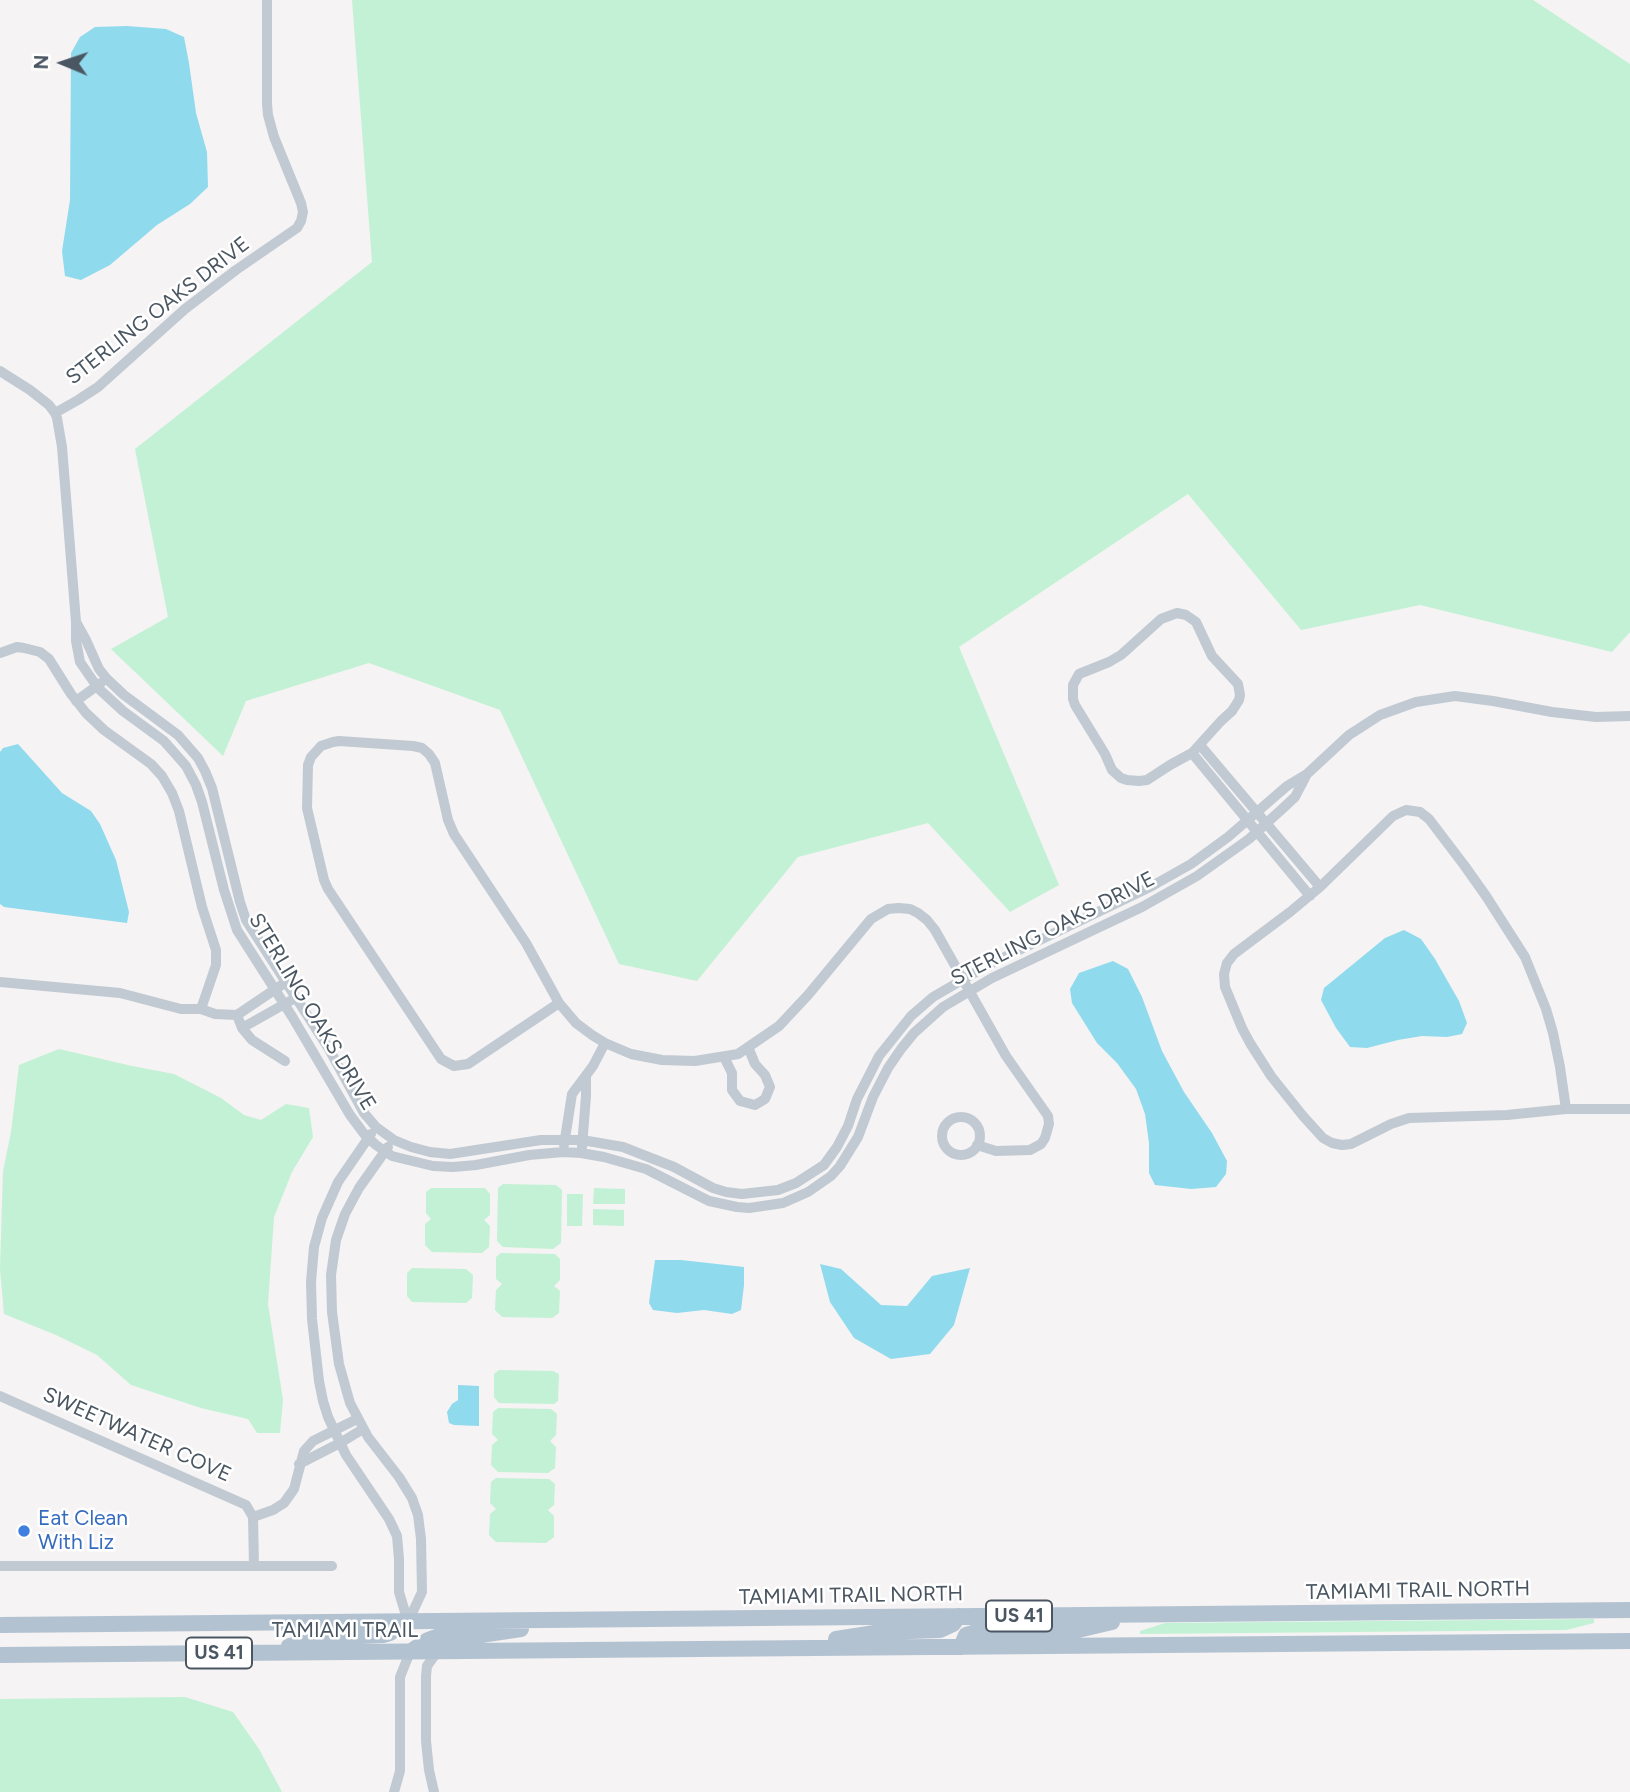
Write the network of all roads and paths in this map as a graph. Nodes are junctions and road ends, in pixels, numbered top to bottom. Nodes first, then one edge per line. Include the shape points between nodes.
1 (267, 0) edge
2 (0, 371) edge
3 (55, 413) junction
4 (76, 622) junction
5 (0, 653) edge
6 (107, 679) junction
7 (97, 686) junction
8 (76, 701) junction
9 (1630, 716) edge
10 (1200, 745) junction
11 (1192, 753) junction
12 (1307, 774) junction
13 (1257, 812) junction
14 (1247, 821) junction
15 (1267, 823) junction
16 (1257, 832) junction
17 (1320, 887) junction
18 (1310, 895) junction
19 (962, 979) junction
20 (286, 982) junction
21 (1, 983) edge
22 (275, 990) junction
23 (969, 991) junction
24 (297, 996) junction
25 (559, 1003) junction
26 (284, 1004) junction
27 (201, 1009) junction
28 (237, 1015) junction
29 (242, 1028) junction
30 (605, 1043) junction
31 (748, 1047) junction
32 (724, 1057) junction
33 (285, 1061) dead end
34 (586, 1074) junction
35 (1566, 1109) junction
36 (1630, 1109) edge
37 (376, 1126) junction
38 (368, 1138) junction
39 (565, 1139) junction
40 (394, 1140) junction
41 (582, 1140) junction
42 (978, 1145) dead end
43 (385, 1151) junction
44 (563, 1152) junction
45 (581, 1153) junction
46 (0, 1396) edge
47 (357, 1419) junction
48 (333, 1429) junction
49 (363, 1429) junction
50 (340, 1443) junction
51 (299, 1464) junction
52 (253, 1517) junction
53 (0, 1566) edge
54 (254, 1566) junction
55 (332, 1566) dead end
56 (1630, 1610) edge
57 (1145, 1615) junction
58 (959, 1616) junction
59 (579, 1620) junction
60 (408, 1622) junction
61 (0, 1625) edge
62 (1630, 1641) edge
63 (961, 1647) junction
64 (778, 1648) junction
65 (410, 1652) junction
66 (437, 1652) junction
67 (253, 1653) junction
68 (0, 1655) edge
69 (394, 1792) edge
70 (434, 1792) edge

1 - 3 street, STERLING OAKS DRIVE via 268,115 302,203 301,221 292,233 185,309 98,387
2 - 3 street, STERLING OAKS DRIVE
3 - 4 street, STERLING OAKS DRIVE via 62,447
4 - 6 street, STERLING OAKS DRIVE
4 - 7 street, STERLING OAKS DRIVE via 80,662
5 - 8 street via 17,647 40,652 53,663
6 - 7 street
6 - 20 street, STERLING OAKS DRIVE via 178,735 198,758 215,799 246,920
7 - 8 street
7 - 22 street, STERLING OAKS DRIVE via 187,766 202,802 230,913
8 - 27 street via 104,730 151,764 172,793 216,950 216,965
9 - 12 street, STERLING OAKS DRIVE via 1596,717 1474,698 1435,698 1396,708 1364,724
10 - 11 street
10 - 11 street via 1236,706 1240,695 1235,680 1212,656 1196,622 1186,615 1166,616 1121,655 1084,671 1075,680 1075,705 1121,778 1147,780
10 - 13 street
11 - 14 street
12 - 13 street, STERLING OAKS DRIVE
12 - 15 street, STERLING OAKS DRIVE via 1295,797
13 - 14 street, STERLING OAKS DRIVE
13 - 15 street
14 - 16 street
14 - 19 street, STERLING OAKS DRIVE via 1162,881
15 - 16 street, STERLING OAKS DRIVE
15 - 17 street
16 - 18 street
16 - 23 street, STERLING OAKS DRIVE via 1176,889
17 - 18 street
17 - 35 street via 1393,816 1406,810 1425,815 1525,957 1553,1033
18 - 35 street via 1234,954 1224,981 1259,1059 1323,1138 1351,1144 1409,1118
19 - 23 street
19 - 31 street via 927,920 910,909 888,909 872,919 779,1026
19 - 41 street, STERLING OAKS DRIVE via 933,997 892,1038 824,1165 778,1190 726,1192 623,1147
20 - 22 street
20 - 24 street, STERLING OAKS DRIVE
21 - 27 street via 120,993 181,1009
22 - 26 street, STERLING OAKS DRIVE
22 - 28 street
23 - 42 street via 1049,1124 1041,1144 1030,1150 996,1151
23 - 45 street, STERLING OAKS DRIVE via 928,1019 901,1049 840,1166 795,1199 749,1208 723,1205 646,1170
24 - 26 street
24 - 37 street, STERLING OAKS DRIVE via 364,1113
25 - 25 street via 526,943 454,834 429,754 414,746 339,741 317,750 309,765 307,808 324,880 441,1059 454,1066 468,1064
25 - 30 street via 576,1023
26 - 29 street
26 - 38 street, STERLING OAKS DRIVE
27 - 28 street
28 - 29 street
29 - 33 street
30 - 32 street via 662,1060
30 - 34 street
31 - 32 street
31 - 32 street via 770,1087 765,1100 755,1105 740,1101 732,1090 732,1073
34 - 39 street via 572,1094
34 - 41 street
35 - 36 street
37 - 38 street
37 - 40 street, STERLING OAKS DRIVE
38 - 43 street, STERLING OAKS DRIVE
38 - 48 street via 338,1182 314,1247 315,1345 323,1401
39 - 40 street, STERLING OAKS DRIVE via 450,1154
39 - 41 street, STERLING OAKS DRIVE
39 - 44 street
40 - 43 street
41 - 45 street
43 - 44 street, STERLING OAKS DRIVE via 420,1163 453,1167
43 - 47 street via 345,1214 331,1275 339,1364
44 - 45 street, STERLING OAKS DRIVE
46 - 52 street, SWEETWATER COVE via 246,1504
47 - 48 street
47 - 49 street
48 - 50 street
48 - 51 street via 313,1441
49 - 50 street
49 - 60 street via 412,1498 418,1515 422,1592
50 - 51 street
50 - 60 street via 397,1536 399,1592
51 - 52 street via 294,1489 284,1503
52 - 54 street
53 - 54 street
54 - 55 street
56 - 57 main road, TAMIAMI TRAIL NORTH / US 41
57 - 58 main road, TAMIAMI TRAIL NORTH / US 41
57 - 63 main road via 1077,1630 980,1631 966,1635
58 - 59 main road, TAMIAMI TRAIL NORTH / US 41
58 - 64 main road via 940,1630 881,1632
59 - 60 main road, TAMIAMI TRAIL NORTH / US 41
59 - 65 main road via 474,1636 439,1636
60 - 61 main road, TAMIAMI TRAIL / US 41
60 - 67 main road via 383,1635 333,1637
62 - 63 main road, US 41
63 - 64 main road, US 41
64 - 66 main road, US 41
65 - 66 main road, TAMIAMI TRAIL / US 41
65 - 67 main road, TAMIAMI TRAIL / US 41
65 - 69 street via 400,1677 400,1771
66 - 70 street via 426,1676 426,1741
67 - 68 main road, TAMIAMI TRAIL / US 41

